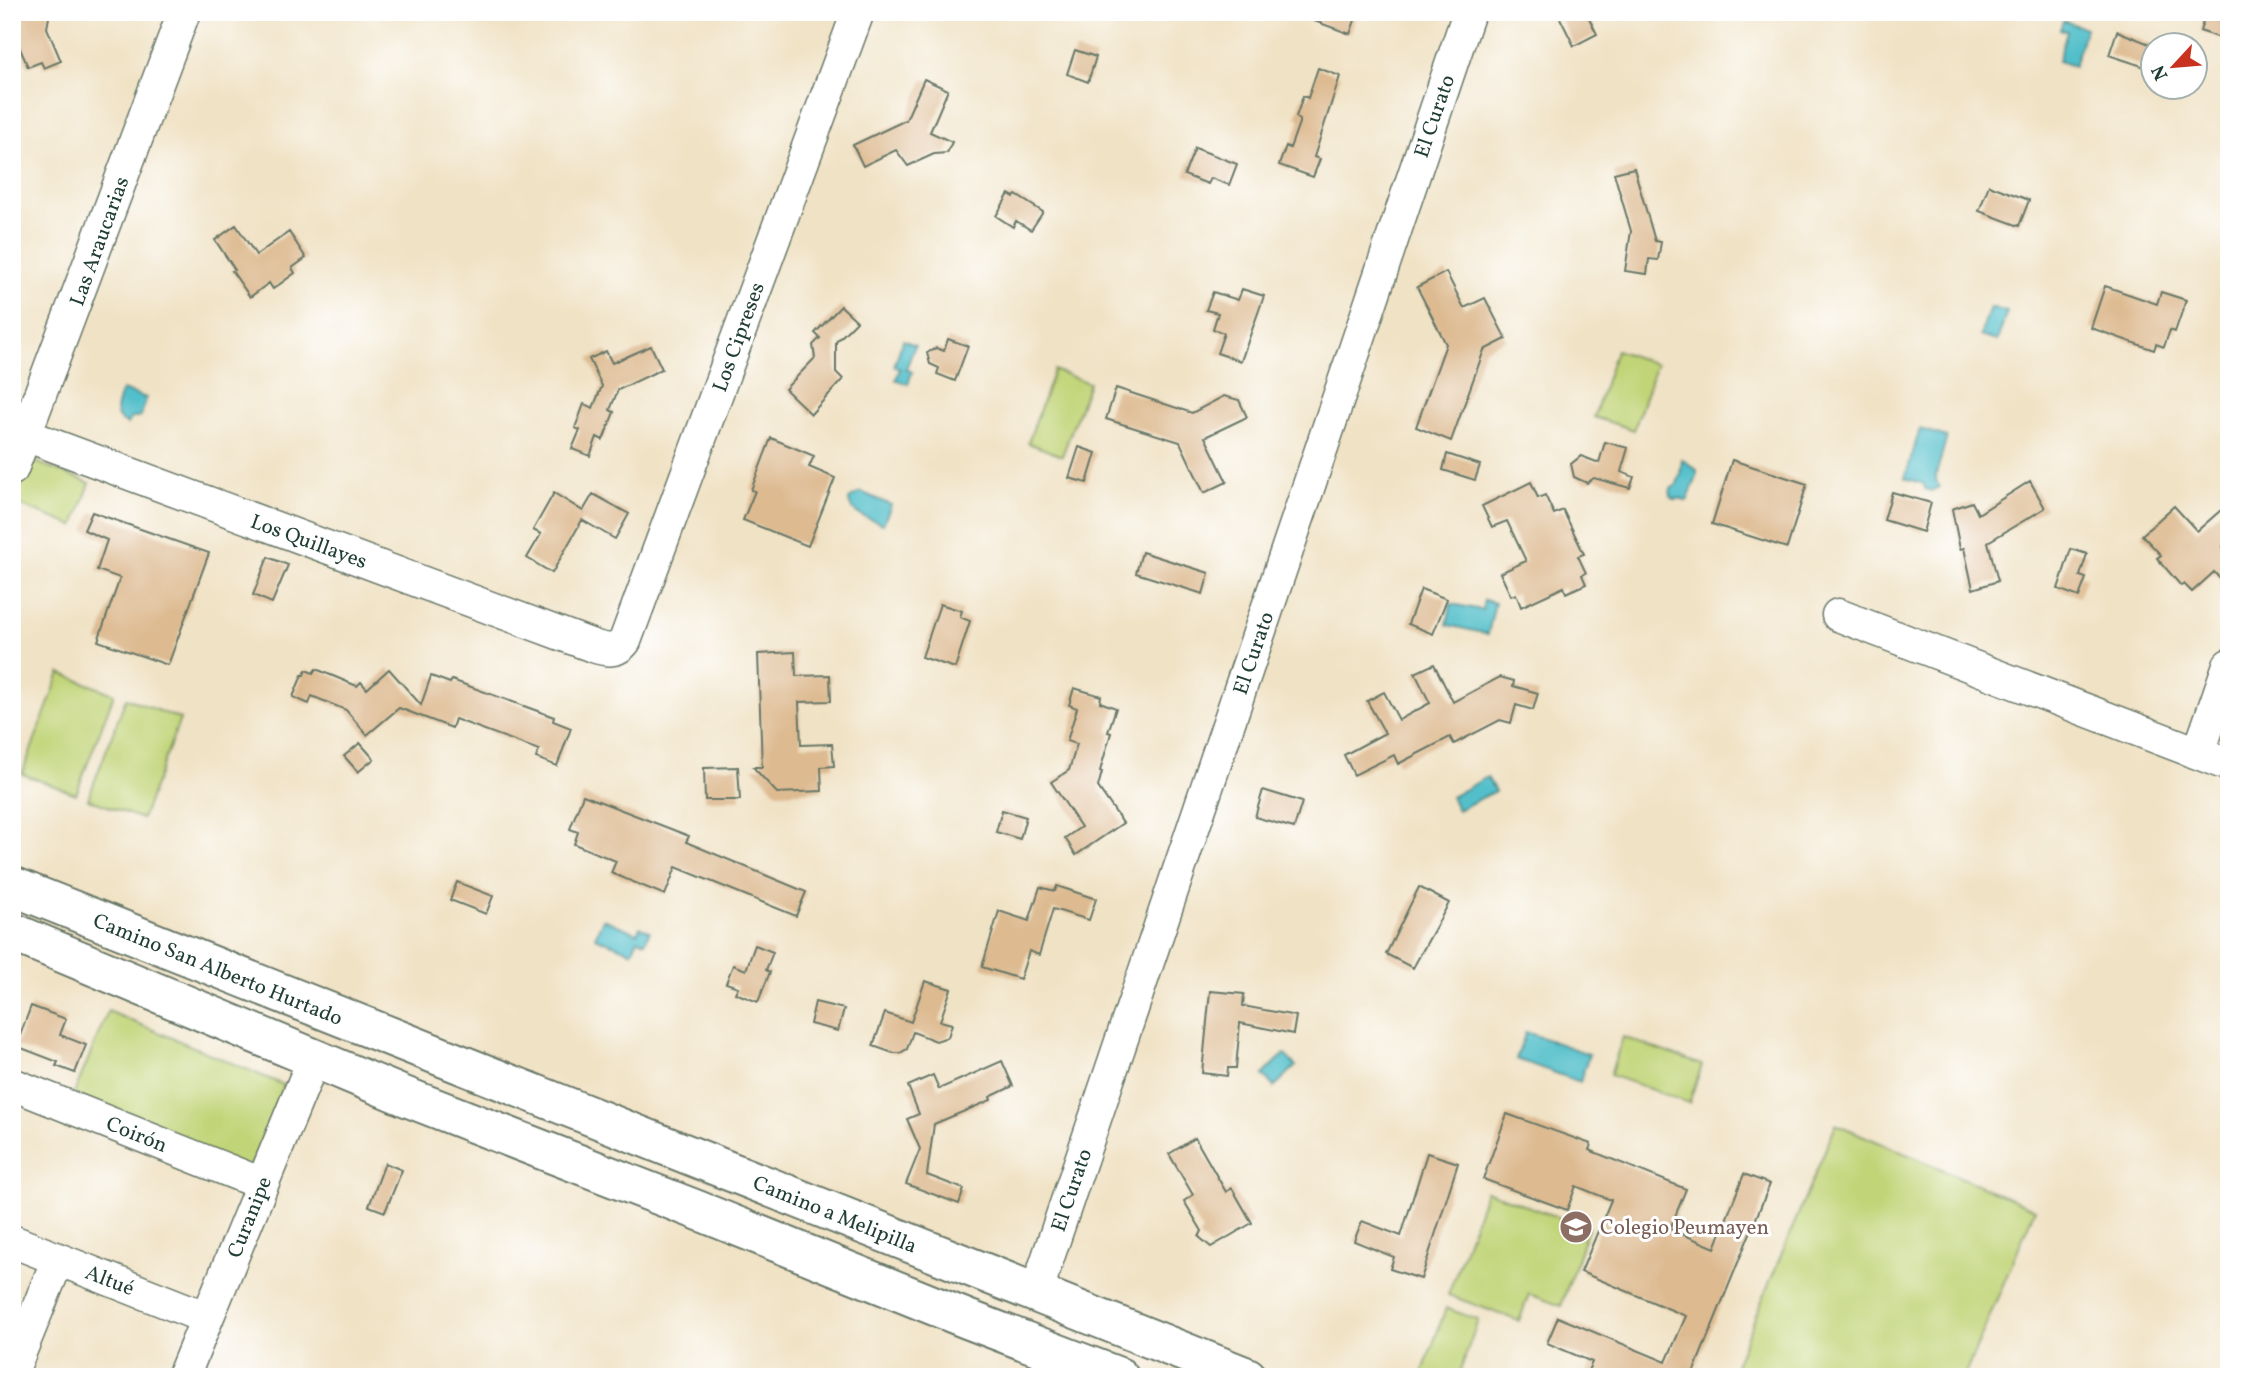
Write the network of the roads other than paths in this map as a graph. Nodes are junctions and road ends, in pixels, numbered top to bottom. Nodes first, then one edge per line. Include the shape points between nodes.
1 (184, 12) edge
2 (858, 12) edge
3 (1469, 12) edge
4 (19, 433) edge
5 (12, 469) edge
6 (1838, 615) dead end
7 (606, 650) joint
8 (2229, 665) edge
9 (2199, 752) junction
10 (2229, 765) edge
11 (12, 886) edge
12 (12, 932) edge
13 (424, 1051) joint
14 (314, 1058) junction
15 (12, 1084) edge
16 (262, 1184) junction
17 (12, 1241) edge
18 (58, 1259) junction
19 (1036, 1293) junction
20 (207, 1318) junction
21 (12, 1371) edge
22 (183, 1377) edge
23 (1119, 1377) edge
24 (1247, 1377) edge

1 - 4 street, Las Araucarias
2 - 7 street, Los Cipreses via 625,641
3 - 19 street, El Curato
4 - 5 street, Las Araucarias
4 - 7 street, Los Quillayes
6 - 9 street
8 - 9 street
9 - 10 street
11 - 13 main road, Camino San Alberto Hurtado
12 - 14 main road, Camino San Alberto Hurtado
13 - 19 main road, Camino a Melipilla
14 - 16 street, Curanipe
14 - 23 main road, Camino San Alberto Hurtado
15 - 16 street, Coirón
16 - 20 street, Curanipe
17 - 18 street, Altué
18 - 20 street, Altué
18 - 21 street
19 - 24 main road, Camino a Melipilla
20 - 22 street, Curanipe

